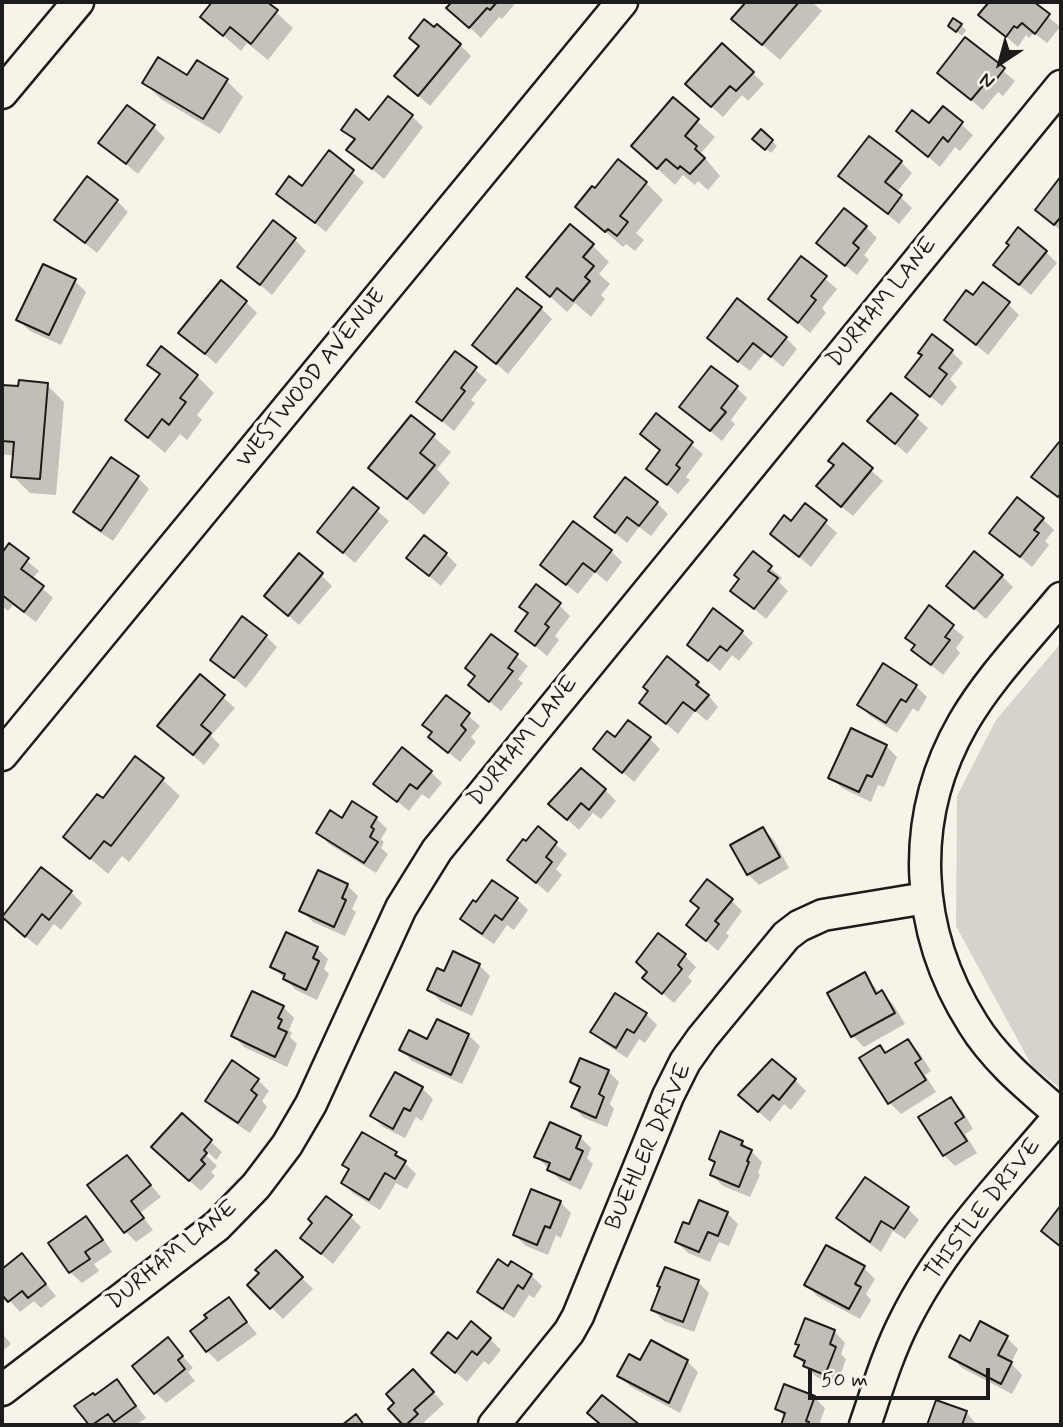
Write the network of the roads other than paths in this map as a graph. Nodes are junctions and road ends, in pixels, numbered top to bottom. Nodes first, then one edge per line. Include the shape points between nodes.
1 (78, 2) edge
2 (622, 2) edge
3 (1061, 88) edge
4 (2, 93) edge
5 (1061, 598) edge
6 (2, 755) edge
7 (926, 898) junction
8 (1061, 1115) edge
9 (2, 1390) edge
10 (494, 1425) edge
11 (865, 1425) edge

1 - 4 street
2 - 6 street, WESTWOOD AVENUE
3 - 9 street, DURHAM LANE via 437,850 401,908 311,1104 256,1186 217,1226
5 - 7 street via 986,690 957,735 937,782 927,825
7 - 8 street via 942,963 974,1026 1001,1060
7 - 10 street, BUEHLER DRIVE via 823,915 786,936 753,975 685,1062 569,1332
8 - 11 street, THISTLE DRIVE via 930,1275 904,1321

